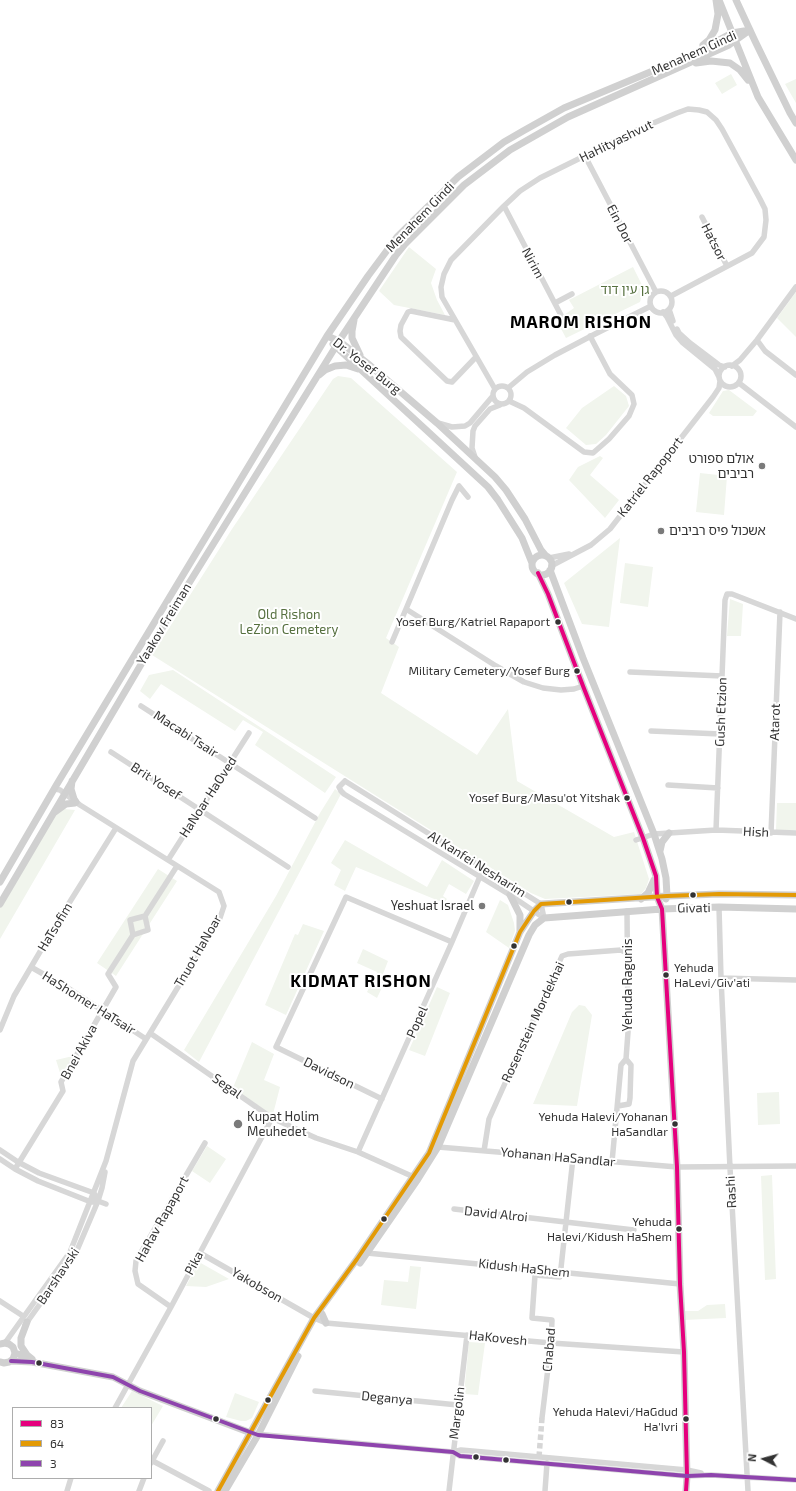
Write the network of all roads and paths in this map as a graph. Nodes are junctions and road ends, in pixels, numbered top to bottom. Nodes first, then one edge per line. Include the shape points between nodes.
1 (718, 0) edge
2 (736, 0) edge
3 (750, 30) junction
4 (732, 33) junction
5 (735, 42) junction
6 (691, 55) junction
7 (688, 64) junction
8 (758, 97) junction
9 (796, 123) edge
10 (585, 156) junction
11 (796, 160) edge
12 (504, 206) junction
13 (702, 217) dead end
14 (727, 266) junction
15 (796, 287) edge
16 (656, 292) junction
17 (572, 294) dead end
18 (671, 296) junction
19 (555, 303) junction
20 (652, 306) junction
21 (669, 309) junction
22 (359, 311) junction
23 (663, 312) junction
24 (563, 319) dead end
25 (455, 320) junction
26 (327, 336) junction
27 (590, 336) junction
28 (757, 340) junction
29 (337, 344) junction
30 (746, 354) junction
31 (476, 357) junction
32 (367, 363) junction
33 (732, 366) junction
34 (725, 367) junction
35 (360, 370) junction
36 (739, 370) junction
37 (796, 374) edge
38 (315, 379) junction
39 (720, 379) junction
40 (739, 383) junction
41 (725, 386) junction
42 (508, 388) junction
43 (495, 389) junction
44 (716, 392) junction
45 (492, 397) junction
46 (509, 401) junction
47 (500, 405) junction
48 (437, 423) junction
49 (796, 427) edge
50 (475, 457) junction
51 (468, 497) dead end
52 (575, 552) junction
53 (547, 557) junction
54 (532, 563) junction
55 (551, 568) junction
56 (538, 573) junction
57 (406, 609) junction
58 (780, 612) junction
59 (796, 619) edge
60 (392, 642) dead end
61 (630, 672) dead end
62 (722, 676) junction
63 (583, 686) junction
64 (141, 706) dead end
65 (652, 731) dead end
66 (249, 733) dead end
67 (720, 734) junction
68 (111, 752) dead end
69 (230, 762) junction
70 (72, 780) junction
71 (668, 785) dead end
72 (718, 788) junction
73 (55, 789) junction
74 (63, 794) junction
75 (77, 803) junction
76 (200, 810) junction
77 (52, 814) junction
78 (315, 818) dead end
79 (116, 828) junction
80 (716, 830) junction
81 (669, 833) junction
82 (771, 833) junction
83 (796, 833) edge
84 (654, 834) junction
85 (640, 839) junction
86 (660, 853) junction
87 (168, 860) junction
88 (177, 866) junction
89 (288, 867) dead end
90 (484, 869) junction
91 (656, 876) junction
92 (480, 877) junction
93 (0, 882) edge
94 (510, 895) junction
95 (796, 895) edge
96 (667, 896) junction
97 (657, 897) junction
98 (641, 898) junction
99 (0, 904) edge
100 (541, 904) junction
101 (719, 907) junction
102 (662, 909) junction
103 (796, 909) edge
104 (534, 910) junction
105 (627, 911) junction
106 (145, 916) junction
107 (544, 918) junction
108 (520, 932) junction
109 (133, 935) junction
110 (452, 942) junction
111 (629, 954) junction
112 (31, 967) junction
113 (721, 978) junction
114 (796, 980) edge
115 (102, 1009) junction
116 (0, 1030) edge
117 (150, 1033) junction
118 (146, 1039) junction
119 (626, 1059) junction
120 (382, 1099) junction
121 (618, 1106) junction
122 (272, 1118) junction
123 (205, 1143) dead end
124 (438, 1147) junction
125 (0, 1150) edge
126 (484, 1151) junction
127 (358, 1152) junction
128 (573, 1158) junction
129 (0, 1159) edge
130 (106, 1161) junction
131 (18, 1162) junction
132 (612, 1162) junction
133 (796, 1166) edge
134 (677, 1167) junction
135 (730, 1168) junction
136 (14, 1169) junction
137 (415, 1178) junction
138 (94, 1193) junction
139 (98, 1201) junction
140 (91, 1202) junction
141 (106, 1204) dead end
142 (454, 1209) dead end
143 (566, 1222) junction
144 (634, 1230) dead end
145 (200, 1253) junction
146 (367, 1253) junction
147 (560, 1272) junction
148 (680, 1284) junction
149 (0, 1301) edge
150 (171, 1307) junction
151 (318, 1317) junction
152 (25, 1319) junction
153 (326, 1323) joint
154 (467, 1335) junction
155 (551, 1343) junction
156 (2, 1344) edge
157 (14, 1351) junction
158 (684, 1352) junction
159 (32, 1359) junction
160 (11, 1361) junction
161 (1, 1364) edge
162 (129, 1384) junction
163 (315, 1391) dead end
164 (458, 1405) junction
165 (116, 1407) edge
166 (542, 1418) tunnel mouth
167 (256, 1432) junction
168 (163, 1440) dead end
169 (453, 1452) junction
170 (152, 1459) edge
171 (152, 1462) edge
172 (547, 1463) junction
173 (687, 1473) junction
174 (748, 1477) junction
175 (71, 1479) edge
176 (144, 1479) edge
177 (796, 1480) edge
178 (67, 1491) edge
179 (139, 1491) edge
180 (209, 1491) edge
181 (218, 1491) edge
182 (225, 1491) edge
183 (449, 1491) edge
184 (545, 1491) edge
185 (686, 1491) edge
186 (748, 1491) edge

1 - 4 street
1 - 6 street via 715,30 709,40
2 - 3 street
3 - 4 street, Menahem Gindi
3 - 5 street, Menahem Gindi
3 - 9 street
4 - 5 street
4 - 6 street, Menahem Gindi
5 - 7 street, Menahem Gindi
5 - 8 street
6 - 26 street, Menahem Gindi via 564,108 488,154 442,192 397,237
7 - 8 street via 717,61 734,65 745,75
7 - 22 street, Menahem Gindi via 568,117 499,158 454,194 405,244
8 - 11 street
10 - 12 street, HaHityashvut via 540,178
10 - 14 street, HaHityashvut via 636,130 688,109 707,112 716,120 727,137 766,215 764,237 757,248
10 - 16 street, Ein Dor
12 - 19 street, Nirim
12 - 25 street, HaHityashvut via 451,260 444,274 442,297
13 - 14 street, Hatsor
14 - 18 street, HaHityashvut
15 - 28 street
16 - 18 street via 666,292
16 - 20 street via 651,300
17 - 19 street
18 - 21 street via 672,303
19 - 24 street, Nirim
20 - 23 street via 656,311
20 - 27 street
21 - 23 street
21 - 34 street via 680,333 719,365
22 - 29 street, Menahem Gindi
22 - 32 street via 353,323 352,338
23 - 39 street via 676,335 715,369
25 - 31 street, HaHityashvut
25 - 31 street via 411,311 401,325 400,337 447,381 452,382
26 - 29 street, Dr. Yosef Burg
26 - 73 street, Yaakov Freiman
27 - 42 street via 527,372
27 - 46 street via 610,374 632,395 634,404 629,416 592,453 584,452 524,408
28 - 30 street
28 - 37 street via 765,351
29 - 32 street, Dr. Yosef Burg
29 - 35 street, Dr. Yosef Burg
29 - 38 street, Yaakov Freiman
30 - 33 street
30 - 36 street
31 - 43 street, HaHityashvut
32 - 48 street, Dr. Yosef Burg
33 - 34 street
33 - 36 street
34 - 39 street via 721,371
35 - 38 street via 346,365 335,366 325,370
35 - 54 street, Dr. Yosef Burg via 488,487 522,538
36 - 40 street
38 - 70 street, Yaakov Freiman via 186,588
39 - 41 street
39 - 44 street, Katriel Rapoport
40 - 41 street via 731,387
40 - 49 street
41 - 44 street, Katriel Rapoport
42 - 43 street via 500,386
42 - 46 street via 511,393
43 - 45 street
44 - 52 street, Katriel Rapoport via 610,529 591,545
45 - 47 street
45 - 48 street via 465,426 452,427
46 - 47 street
47 - 50 street via 490,409 473,431 472,448
48 - 50 street, Dr. Yosef Burg
50 - 53 street, Dr. Yosef Burg via 506,490
51 - 57 street via 459,486
52 - 53 street, Katriel Rapoport
52 - 55 street, Katriel Rapoport
53 - 54 street via 537,556
53 - 55 street
54 - 56 street via 533,569
55 - 56 street via 546,574
55 - 84 street via 583,658
56 - 63 street
57 - 60 street
57 - 63 street via 524,682 561,690
58 - 59 street
58 - 62 street, Gush Etzion via 727,594
58 - 82 street, Atarot
61 - 62 street
62 - 67 street, Gush Etzion
63 - 85 street
64 - 69 street, Macabi Tsair
65 - 67 street
66 - 69 street, HaNoar HaOved
67 - 72 street, Gush Etzion
68 - 76 street, Brit Yosef
69 - 76 street, HaNoar HaOved
69 - 78 street, Macabi Tsair
70 - 74 street, Yaakov Freiman
70 - 75 street via 71,789
71 - 72 street
72 - 80 street, Gush Etzion
73 - 74 street, Tnuot HaNoar
73 - 93 street, Yaakov Freiman
74 - 75 street, Tnuot HaNoar
74 - 77 street, Yaakov Freiman
75 - 77 street via 66,804
75 - 79 street, Tnuot HaNoar
76 - 87 street, HaNoar HaOved
76 - 89 street, Brit Yosef
77 - 99 street, Yaakov Freiman
79 - 87 street, Tnuot HaNoar
79 - 112 street, HaTsofim
80 - 81 street, Hish
80 - 82 street, Hish
81 - 84 street, Hish
81 - 86 street via 662,842
82 - 83 street, Hish
84 - 85 street, Hish
84 - 86 street
85 - 91 street
86 - 96 street
87 - 88 street, Tnuot HaNoar
88 - 106 street, Bnei Akiva
88 - 117 street, Tnuot HaNoar via 218,892 224,906 220,918
90 - 92 street, Popel
90 - 92 street, Al Kanfei Nesharim via 346,782 339,787 344,794
90 - 100 street, Al Kanfei Nesharim
91 - 97 street
91 - 98 street via 648,893
92 - 94 street, Al Kanfei Nesharim
92 - 110 street, Popel
94 - 104 street, Al Kanfei Nesharim
94 - 108 street via 520,915
95 - 96 street, Givati
96 - 97 street, Givati
96 - 102 street
97 - 98 street, Givati
97 - 102 street
98 - 100 street, Givati
100 - 104 street
100 - 107 street, Al Kanfei Nesharim
101 - 102 street, Givati
101 - 103 street, Givati
101 - 113 street, Rashi
102 - 105 street, Givati
102 - 134 street
104 - 107 street, Al Kanfei Nesharim
104 - 108 street
105 - 107 street, Givati
105 - 111 street, Yehuda Ragunis
106 - 109 street, Bnei Akiva via 148,930
106 - 109 street, Bnei Akiva via 130,920
107 - 124 street via 528,935
108 - 137 street via 429,1153
109 - 115 street, Bnei Akiva via 108,974 116,987
110 - 120 street, Popel
110 - 120 street, Davidson via 346,897 276,1048
111 - 119 street, Yehuda Ragunis
111 - 126 street, Rosenstein Mordekhai via 621,950 562,956 489,1119
112 - 115 street, HaShomer HaTsair
112 - 116 street, HaTsofim via 14,996
113 - 114 street
113 - 135 street, Rashi
115 - 118 street, HaShomer HaTsair
115 - 131 street, Bnei Akiva via 61,1082 63,1091
117 - 118 street, Tnuot HaNoar
117 - 122 street, Segal
118 - 130 street, Tnuot HaNoar via 133,1061
119 - 121 street, Yehuda Ragunis via 621,1065
119 - 121 street, Yehuda Ragunis via 631,1065 629,1104
120 - 127 street, Popel
121 - 132 street, Yehuda Ragunis
122 - 127 street, Segal via 316,1138
122 - 145 street, Pika
123 - 150 street, HaRav Rapaport via 136,1261 138,1284
124 - 126 street, Yohanan HaSandlar
124 - 137 street
125 - 131 street
126 - 128 street, Yohanan HaSandlar
127 - 137 street, Segal
128 - 132 street, Yohanan HaSandlar
128 - 143 street
129 - 136 street
130 - 138 street, Tnuot HaNoar
130 - 139 street, Tnuot HaNoar
131 - 136 street, Bnei Akiva
131 - 138 street via 39,1173
132 - 134 street, Yohanan HaSandlar
133 - 135 street, Yohanan HaSandlar
134 - 135 street, Yohanan HaSandlar
134 - 148 street
135 - 174 street, Rashi
136 - 140 street
137 - 146 street
137 - 151 street
138 - 139 street
138 - 140 street, Tnuot HaNoar
139 - 140 street
139 - 141 street
139 - 152 street, Barshavski via 75,1255
140 - 152 street, Barshavski via 70,1252
142 - 143 street, David Alroi
143 - 144 street, David Alroi
143 - 147 street
145 - 150 street, Pika
145 - 151 street, Yakobson
146 - 147 street, Kidush HaShem
146 - 151 street
147 - 148 street, Kidush HaShem
147 - 155 street, Chabad via 560,1277 536,1275 532,1318 552,1320
148 - 158 street
149 - 152 street
150 - 162 street, Pika
151 - 153 street
151 - 167 street
152 - 156 street, Barshavski
152 - 157 street, Barshavski
152 - 159 street via 21,1346
153 - 154 street, HaKovesh
154 - 155 street, HaKovesh
154 - 164 street, Margolin
155 - 158 street, HaKovesh
155 - 166 street, Chabad
156 - 157 street via 11,1346
157 - 159 street
157 - 160 street
158 - 173 street
159 - 162 street via 113,1374
160 - 161 street
160 - 162 street via 32,1362 112,1377
162 - 165 street, Pika
162 - 167 street via 140,1391
163 - 164 street, Deganya
164 - 169 street, Margolin
167 - 169 street via 270,1436
167 - 181 street
167 - 182 street
168 - 170 street
169 - 172 street via 460,1456
169 - 173 street via 461,1450
169 - 183 street, Margolin
171 - 180 street
172 - 173 street
172 - 184 street
173 - 174 street
173 - 185 street
174 - 177 street
174 - 186 street, Rashi
175 - 178 street
176 - 179 street

